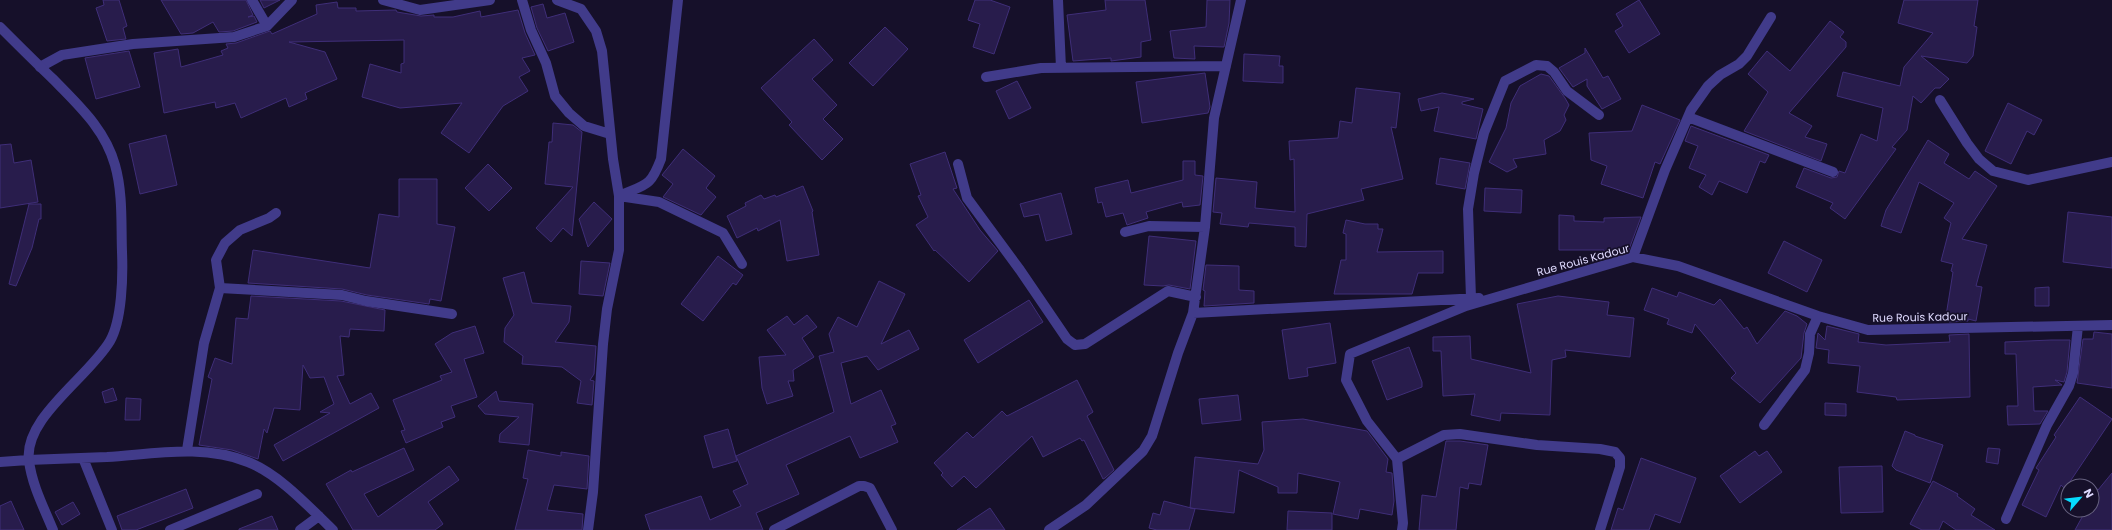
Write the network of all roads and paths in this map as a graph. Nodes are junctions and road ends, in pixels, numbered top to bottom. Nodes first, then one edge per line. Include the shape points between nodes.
1 (252, 0) edge
2 (292, 0) edge
3 (383, 0) edge
4 (490, 0) edge
5 (522, 0) edge
6 (557, 0) edge
7 (678, 0) edge
8 (1058, 0) edge
9 (1241, 0) edge
10 (1770, 17) dead end
11 (267, 26) junction
12 (0, 27) edge
13 (1226, 66) junction
14 (40, 67) junction
15 (1061, 68) junction
16 (986, 77) dead end
17 (1940, 100) dead end
18 (1599, 115) dead end
19 (1688, 117) junction
20 (610, 134) junction
21 (2112, 162) edge
22 (958, 164) dead end
23 (1833, 172) dead end
24 (619, 196) junction
25 (276, 213) dead end
26 (1205, 227) junction
27 (1125, 232) dead end
28 (1634, 257) junction
29 (742, 264) dead end
30 (220, 288) junction
31 (1196, 297) junction
32 (1498, 297) junction
33 (1472, 298) junction
34 (1193, 313) junction
35 (452, 314) dead end
36 (1818, 316) junction
37 (2112, 325) edge
38 (2078, 326) junction
39 (1764, 426) dead end
40 (187, 450) junction
41 (83, 458) junction
42 (1397, 459) junction
43 (28, 460) junction
44 (0, 462) edge
45 (257, 494) dead end
46 (319, 516) junction
47 (2006, 518) dead end
48 (196, 525) edge
49 (53, 530) edge
50 (112, 530) edge
51 (170, 530) edge
52 (300, 530) edge
53 (333, 530) edge
54 (588, 530) edge
55 (774, 530) edge
56 (892, 530) edge
57 (1049, 530) edge
58 (1402, 530) edge
59 (1600, 530) edge

1 - 11 street
2 - 11 street
3 - 4 street via 420,10
5 - 20 street via 531,30 546,63 555,96 584,126
6 - 20 street via 581,9 596,31 602,51
7 - 24 street via 661,158 655,176 647,185
8 - 15 street
9 - 13 street
10 - 19 street via 1747,56 1708,86
11 - 14 street via 234,36 133,44 62,55
12 - 14 street
13 - 15 street
13 - 26 street via 1214,118
14 - 43 street via 90,116 104,137 115,165 121,199 122,268 117,319 110,341 93,364 47,411 32,437
15 - 16 street via 1041,68
17 - 21 street via 1978,159 1993,171 2028,180
18 - 33 street via 1568,91 1547,66 1536,65 1505,82 1484,133 1471,187 1468,210
19 - 23 street
19 - 28 street via 1665,170
20 - 24 street
22 - 31 street via 967,198 1067,339 1075,345 1085,344 1168,291
24 - 29 street via 659,202 723,233
24 - 54 street via 619,250 603,344 594,492
25 - 30 street via 240,230 225,243 216,260
26 - 27 street via 1149,226
26 - 31 street
28 - 32 street, Rue Rouis Kadour
28 - 36 street, Rue Rouis Kadour via 1678,266
30 - 35 street via 342,296
30 - 40 street via 204,343
31 - 34 street
32 - 33 street
32 - 42 street, Rue Rouis Kadour via 1466,306 1350,354 1346,380 1367,421
33 - 34 street
34 - 57 street via 1152,436 1143,451 1086,504
36 - 38 street, Rue Rouis Kadour via 1868,330
36 - 39 street via 1810,334 1805,370
37 - 38 street, Rue Rouis Kadour
38 - 47 street via 2073,373 2069,386 2047,425
40 - 41 street
40 - 46 street via 232,456 250,462 289,488
41 - 43 street
41 - 50 street
42 - 58 street via 1404,523
42 - 59 street via 1444,435 1460,434 1537,445 1615,452 1620,458 1620,468
43 - 44 street
43 - 49 street via 35,487
45 - 48 street
46 - 52 street
46 - 53 street
48 - 51 street
55 - 56 street via 859,486 870,488

